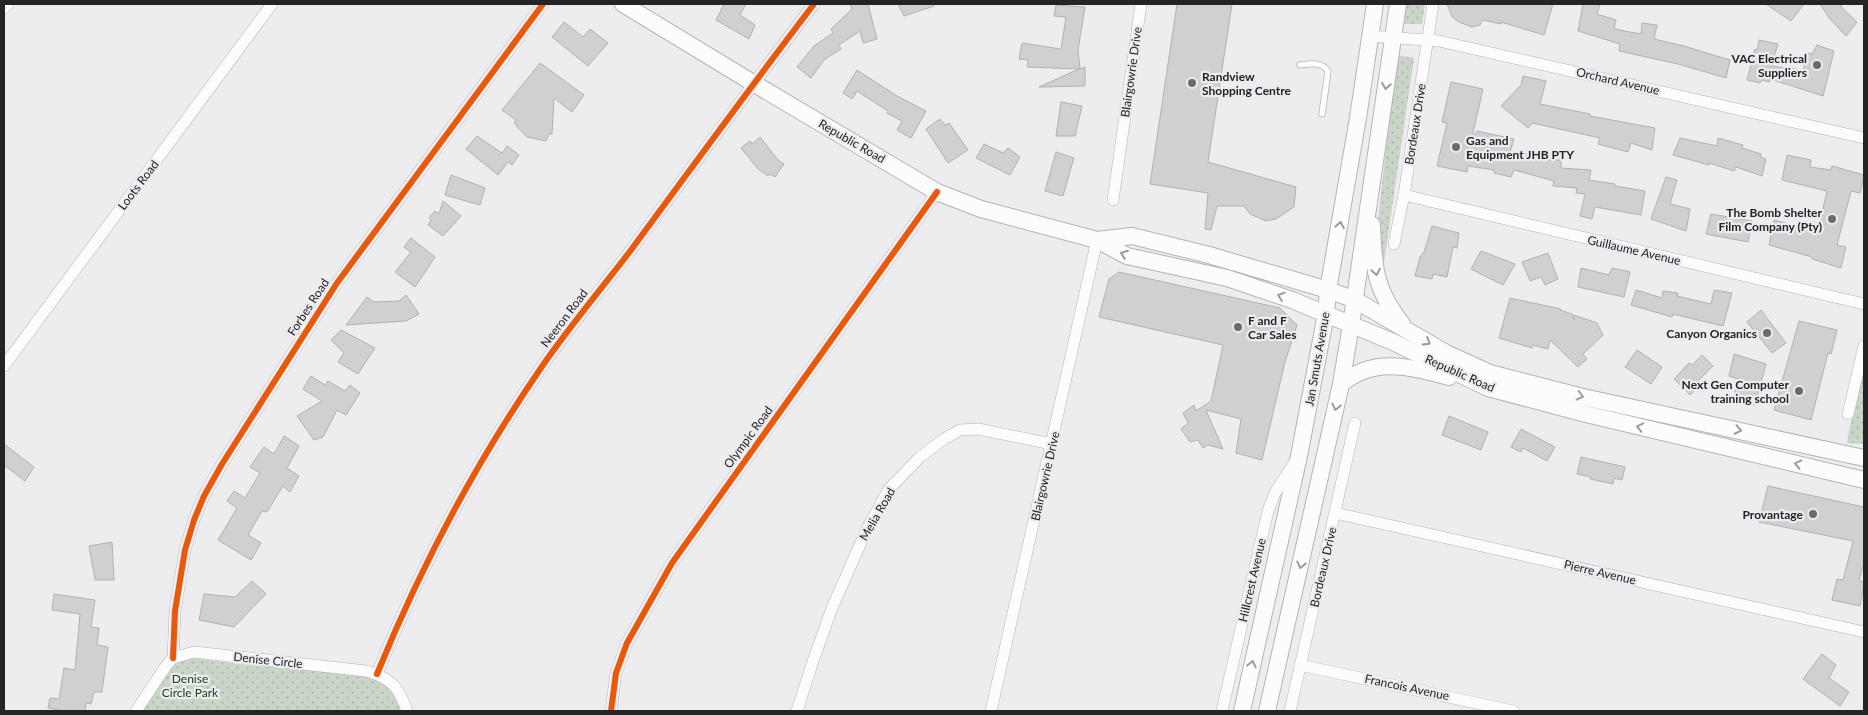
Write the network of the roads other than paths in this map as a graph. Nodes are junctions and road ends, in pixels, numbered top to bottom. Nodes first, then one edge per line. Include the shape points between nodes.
1 (8, 4) edge
2 (272, 4) edge
3 (543, 4) edge
4 (623, 4) edge
5 (814, 4) edge
6 (1141, 4) edge
7 (1375, 4) edge
8 (1398, 4) edge
9 (1433, 4) edge
10 (4, 8) edge
11 (1370, 36) junction
12 (1393, 38) junction
13 (1428, 40) junction
14 (1300, 65) dead end
15 (753, 83) junction
16 (1322, 114) dead end
17 (1864, 138) edge
18 (1370, 188) junction
19 (937, 192) junction
20 (1404, 195) junction
21 (1113, 200) dead end
22 (1096, 240) junction
23 (1394, 244) dead end
24 (1328, 290) junction
25 (1355, 300) junction
26 (1864, 304) edge
27 (1326, 314) junction
28 (1351, 324) junction
29 (1405, 328) junction
30 (1864, 346) edge
31 (4, 366) edge
32 (1341, 384) junction
33 (1488, 388) junction
34 (1848, 414) dead end
35 (1355, 423) dead end
36 (1052, 444) junction
37 (1298, 456) junction
38 (1861, 456) edge
39 (1845, 475) junction
40 (1864, 480) edge
41 (1864, 485) edge
42 (1335, 513) junction
43 (1864, 632) edge
44 (173, 658) junction
45 (1300, 665) junction
46 (377, 674) junction
47 (136, 711) edge
48 (407, 711) edge
49 (611, 711) edge
50 (797, 711) edge
51 (991, 711) edge
52 (1222, 711) edge
53 (1242, 711) edge
54 (1267, 711) edge
55 (1290, 711) edge
56 (1513, 711) edge

1 - 10 street
2 - 31 street, Loots Road
3 - 44 street, Forbes Road via 337,283 208,488 185,550 175,611
4 - 15 main road, Republic Road
5 - 15 street, Neeron Road
6 - 21 street, Blairgowrie Drive
7 - 11 main road, Jan Smuts Avenue
8 - 12 main road
9 - 13 street, Bordeaux Drive
11 - 12 street, Orchard Avenue
24 -> 11 main road, Jan Smuts Avenue
12 - 13 street, Orchard Avenue
12 -> 18 main road
13 - 17 street, Orchard Avenue
13 - 20 street, Bordeaux Drive
14 - 16 lane via 1323,65 1328,71
15 - 19 main road, Republic Road
15 - 46 street, Neeron Road via 544,364 506,421 454,509 399,618
18 - 25 main road
18 -> 29 main road via 1376,274 1383,296
19 - 22 main road, Republic Road via 981,209
19 - 49 street, Olympic Road via 672,563 627,643 616,673
20 - 23 street, Bordeaux Drive
20 - 26 street, Guillaume Avenue
22 - 24 main road, Republic Road via 1132,236 1209,254
27 -> 22 main road, Republic Road via 1227,278 1127,256
22 - 36 street, Blairgowrie Drive
24 - 25 main road, Republic Road
24 - 27 main road, Jan Smuts Avenue
25 - 28 main road
25 - 29 main road, Republic Road
27 - 28 main road, Republic Road
27 - 37 main road, Jan Smuts Avenue
28 - 32 main road
28 - 33 main road, Republic Road
29 -> 38 main road, Republic Road via 1446,353 1490,373
30 - 34 street
32 - 33 main road via 1365,370 1396,366
32 -> 54 main road
39 -> 33 main road, Republic Road
35 - 42 street, Bordeaux Drive
36 - 50 street, Melia Road via 978,429 960,430 920,457 889,489 836,599
36 - 51 street, Blairgowrie Drive
37 - 52 street, Hillcrest Avenue via 1268,511
53 -> 37 main road, Jan Smuts Avenue
39 - 40 main road, Republic Road
39 - 41 main road
42 - 43 street, Pierre Avenue
42 - 45 street, Bordeaux Drive
44 - 46 street, Denise Circle via 194,652
44 - 47 street
45 - 55 street, Bordeaux Drive
45 - 56 street, Francois Avenue
46 - 48 street, Denise Circle via 392,682

